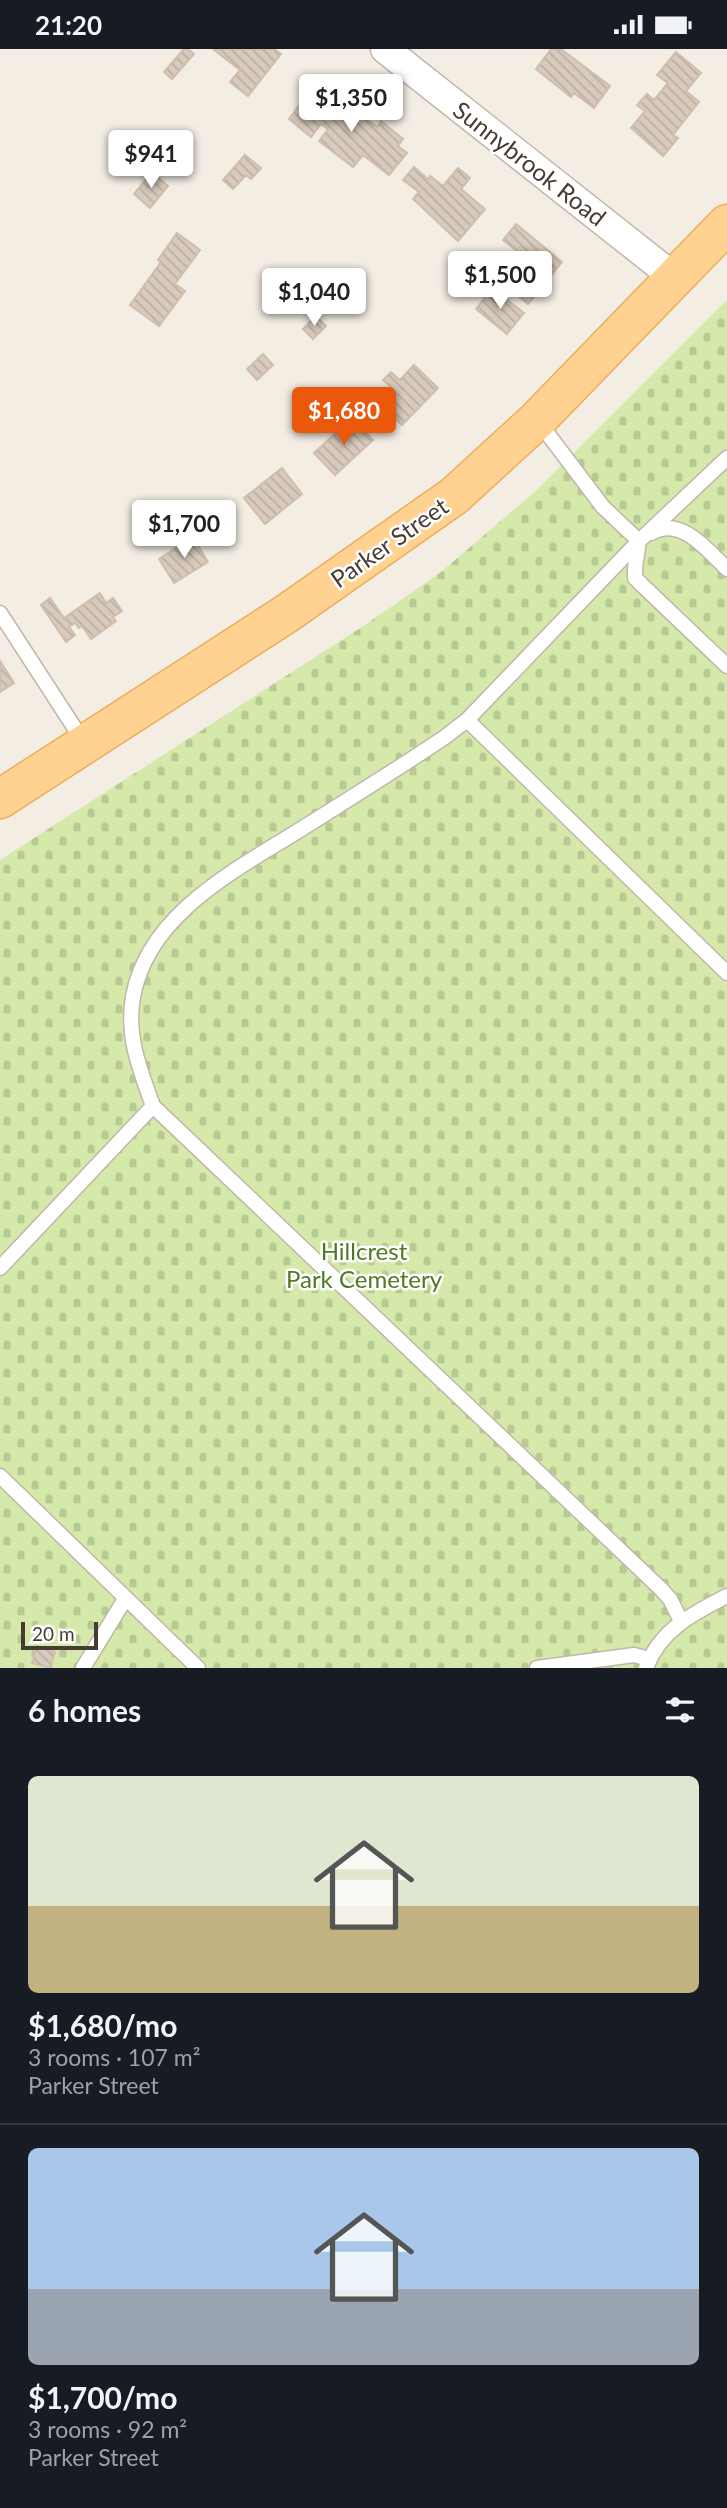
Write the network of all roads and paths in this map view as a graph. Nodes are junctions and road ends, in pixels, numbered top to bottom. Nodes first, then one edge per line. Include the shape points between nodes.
1 (385, 49) edge
2 (727, 224) edge
3 (674, 278) junction
4 (537, 420) junction
5 (727, 459) edge
6 (639, 541) junction
7 (727, 569) edge
8 (0, 613) edge
9 (727, 666) edge
10 (467, 720) junction
11 (85, 744) junction
12 (0, 799) edge
13 (727, 973) edge
14 (153, 1106) junction
15 (0, 1268) edge
16 (0, 1476) edge
17 (727, 1596) edge
18 (125, 1599) junction
19 (681, 1621) junction
20 (647, 1663) edge
21 (83, 1668) edge
22 (198, 1668) edge
23 (537, 1668) edge

1 - 3 street, Sunnybrook Road
2 - 3 main road, Parker Street
3 - 4 main road, Parker Street
4 - 6 lane via 603,507
4 - 11 main road, Parker Street via 454,496 390,542
5 - 6 lane
6 - 7 lane via 656,530 681,530
6 - 9 lane via 635,578
6 - 10 lane
8 - 11 lane
10 - 13 lane
10 - 14 lane via 212,886 163,933 141,969 130,1017 132,1043
11 - 12 main road, Parker Street
14 - 15 lane
14 - 19 lane via 662,1589
16 - 18 lane
17 - 19 lane
18 - 21 lane
18 - 22 lane
19 - 20 lane via 664,1635
20 - 23 lane via 634,1655

